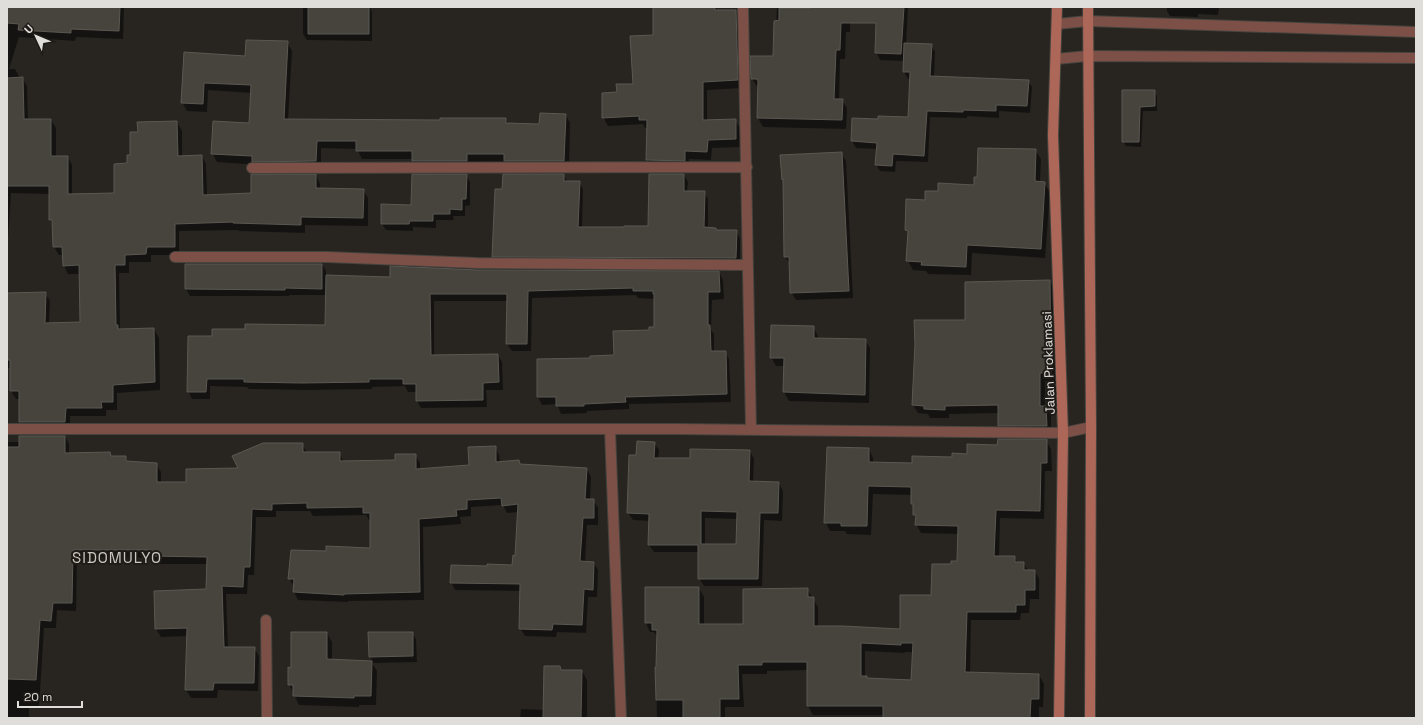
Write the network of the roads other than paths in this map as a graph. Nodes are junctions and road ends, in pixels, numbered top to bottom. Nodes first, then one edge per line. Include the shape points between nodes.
1 (743, 7) edge
2 (1057, 7) edge
3 (1088, 7) edge
4 (1088, 21) junction
5 (1057, 24) junction
6 (1416, 32) edge
7 (1088, 56) junction
8 (1416, 58) edge
9 (1056, 59) junction
10 (747, 167) junction
11 (252, 168) dead end
12 (175, 257) dead end
13 (747, 265) junction
14 (1091, 427) junction
15 (7, 429) edge
16 (610, 430) junction
17 (751, 430) junction
18 (1063, 433) junction
19 (266, 620) dead end
20 (267, 718) edge
21 (621, 718) edge
22 (1060, 718) edge
23 (1090, 718) edge

1 - 10 street
2 - 5 street, Jalan Proklamasi
3 - 4 street
4 - 5 street
4 - 6 street
4 - 7 street
5 - 9 street, Jalan Proklamasi
7 - 8 street
7 - 9 street
7 - 14 street
9 - 18 street, Jalan Proklamasi via 1053,135
10 - 11 street
10 - 13 street
12 - 13 street via 327,257 477,264
13 - 17 street
14 - 18 street
14 - 23 street
15 - 16 street
16 - 17 street
16 - 21 street
17 - 18 street
18 - 22 street, Jalan Proklamasi
19 - 20 street

